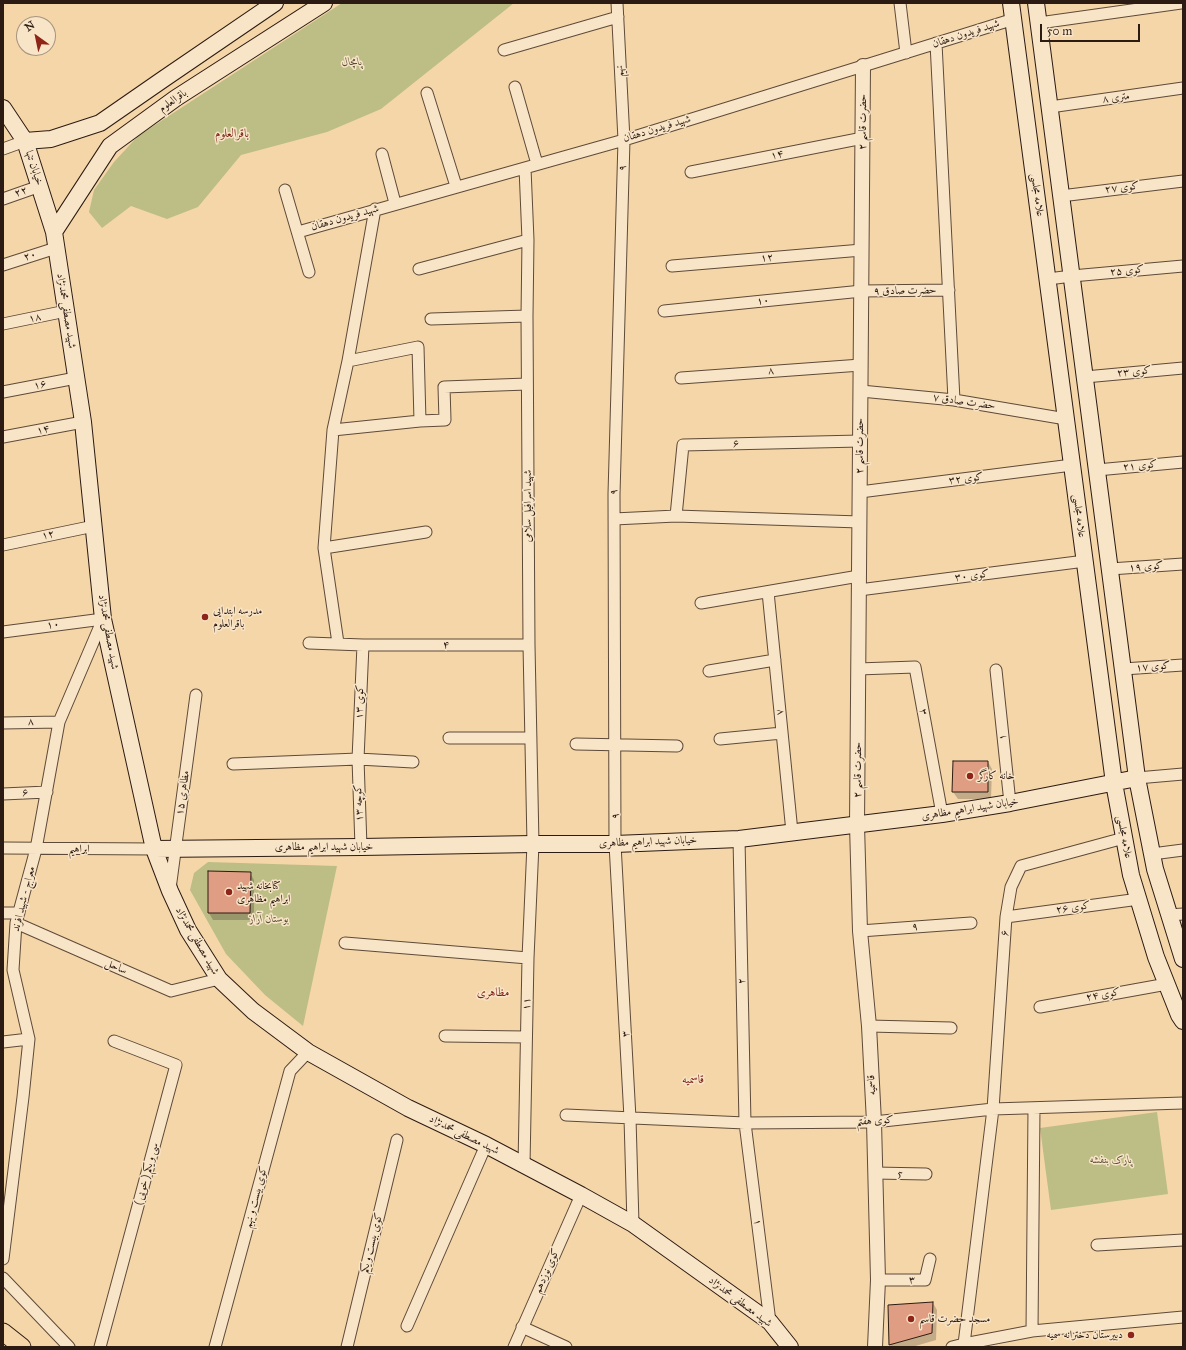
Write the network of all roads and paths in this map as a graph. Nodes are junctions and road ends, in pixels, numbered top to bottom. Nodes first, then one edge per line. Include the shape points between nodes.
1 (275, 3) edge
2 (324, 3) edge
3 (617, 3) edge
4 (900, 3) edge
5 (1036, 3) edge
6 (1181, 3) edge
7 (1013, 11) edge
8 (618, 17) junction
9 (1038, 23) junction
10 (936, 43) junction
11 (504, 50) dead end
12 (906, 53) junction
13 (863, 66) junction
14 (515, 87) dead end
15 (1183, 88) edge
16 (428, 93) dead end
17 (1050, 107) junction
18 (3, 108) edge
19 (863, 138) junction
20 (25, 140) junction
21 (624, 140) junction
22 (3, 149) edge
23 (382, 154) dead end
24 (536, 164) junction
25 (525, 168) junction
26 (691, 172) dead end
27 (1183, 181) edge
28 (40, 186) junction
29 (456, 186) junction
30 (285, 190) dead end
31 (1061, 196) junction
32 (3, 198) edge
33 (395, 203) junction
34 (376, 209) junction
35 (54, 232) junction
36 (298, 232) junction
37 (528, 240) junction
38 (56, 248) junction
39 (862, 250) junction
40 (3, 265) edge
41 (672, 266) dead end
42 (1183, 266) edge
43 (419, 269) dead end
44 (309, 272) dead end
45 (1072, 276) junction
46 (1048, 279) junction
47 (949, 290) junction
48 (862, 291) junction
49 (66, 311) junction
50 (664, 311) dead end
51 (527, 316) junction
52 (431, 318) dead end
53 (3, 324) edge
54 (348, 361) junction
55 (861, 365) junction
56 (1183, 368) edge
57 (1085, 377) junction
58 (76, 378) junction
59 (681, 378) dead end
60 (527, 384) junction
61 (861, 391) junction
62 (3, 392) edge
63 (954, 400) junction
64 (1066, 419) junction
65 (420, 421) junction
66 (83, 422) junction
67 (333, 430) junction
68 (3, 438) edge
69 (860, 441) junction
70 (1183, 462) edge
71 (1072, 465) junction
72 (1097, 470) junction
73 (860, 492) junction
74 (676, 516) junction
75 (614, 519) junction
76 (860, 522) junction
77 (94, 526) junction
78 (426, 532) dead end
79 (3, 544) edge
80 (324, 548) junction
81 (1085, 561) junction
82 (1183, 564) edge
83 (1110, 569) junction
84 (859, 576) junction
85 (859, 590) junction
86 (768, 592) junction
87 (701, 603) dead end
88 (104, 618) junction
89 (3, 632) edge
90 (309, 643) dead end
91 (338, 643) junction
92 (362, 645) junction
93 (529, 645) junction
94 (775, 660) junction
95 (1183, 665) edge
96 (858, 669) junction
97 (1123, 669) junction
98 (996, 670) dead end
99 (710, 671) dead end
100 (196, 695) dead end
101 (59, 722) junction
102 (3, 723) edge
103 (782, 733) junction
104 (448, 738) dead end
105 (531, 738) junction
106 (720, 740) dead end
107 (576, 744) dead end
108 (615, 744) junction
109 (677, 746) dead end
110 (358, 759) junction
111 (413, 762) dead end
112 (232, 764) dead end
113 (1183, 774) edge
114 (1137, 778) junction
115 (1114, 783) junction
116 (47, 792) junction
117 (3, 794) edge
118 (1010, 804) junction
119 (942, 814) junction
120 (857, 825) junction
121 (792, 832) junction
122 (1124, 838) junction
123 (739, 839) junction
124 (533, 844) junction
125 (615, 844) junction
126 (361, 847) junction
127 (3, 848) edge
128 (176, 848) junction
129 (36, 849) junction
130 (154, 849) junction
131 (1183, 850) edge
132 (1152, 854) junction
133 (170, 892) junction
134 (1139, 899) junction
135 (3, 913) edge
136 (1176, 914) edge
137 (1006, 917) junction
138 (17, 918) junction
139 (970, 923) dead end
140 (860, 931) junction
141 (345, 943) dead end
142 (528, 958) junction
143 (1183, 959) edge
144 (8, 969) edge
145 (219, 979) junction
146 (1167, 984) junction
147 (1040, 1007) dead end
148 (1183, 1021) edge
149 (868, 1026) junction
150 (951, 1028) dead end
151 (445, 1036) dead end
152 (526, 1037) junction
153 (29, 1039) junction
154 (114, 1041) dead end
155 (3, 1042) edge
156 (308, 1052) junction
157 (1183, 1103) edge
158 (1034, 1108) junction
159 (993, 1109) junction
160 (566, 1115) dead end
161 (630, 1118) junction
162 (874, 1122) junction
163 (745, 1123) junction
164 (397, 1140) dead end
165 (486, 1145) junction
166 (524, 1165) junction
167 (875, 1173) junction
168 (926, 1174) dead end
169 (581, 1195) junction
170 (633, 1224) junction
171 (1183, 1240) edge
172 (1098, 1245) dead end
173 (3, 1259) edge
174 (930, 1259) dead end
175 (3, 1278) edge
176 (878, 1280) junction
177 (1183, 1317) edge
178 (770, 1322) junction
179 (407, 1326) dead end
180 (522, 1327) junction
181 (1032, 1331) junction
182 (3, 1332) edge
183 (964, 1344) junction
184 (22, 1347) edge
185 (69, 1347) edge
186 (100, 1347) edge
187 (215, 1347) edge
188 (346, 1347) edge
189 (514, 1347) edge
190 (566, 1347) edge
191 (790, 1347) edge
192 (874, 1347) edge
193 (952, 1347) edge

1 - 20 main road via 100,123 51,139
2 - 35 main road, باقرالعلوم via 176,98 110,146
3 - 8 street, نهم
4 - 12 street
5 - 9 main road
6 - 9 street
7 - 10 street, شهید فریدون دهقان
7 - 46 main road, علامه مجلسی
8 - 11 street
8 - 21 street, نهم
9 - 17 main road
10 - 12 street, شهید فریدون دهقان
10 - 47 street
12 - 13 street, شهید فریدون دهقان
13 - 19 street, ۲ حضرت قاسم
13 - 21 street, شهید فریدون دهقان
14 - 24 street
15 - 17 street, ۸ متری
16 - 29 street
17 - 31 main road
18 - 20 main road, خیابان تنها
19 - 26 street, ۱۴
19 - 39 street, ۲ حضرت قاسم
20 - 22 street
20 - 28 main road, خیابان تنها
21 - 24 street, شهید فریدون دهقان
21 - 75 street, ۹
23 - 33 street
24 - 25 street, شهید فریدون دهقان
25 - 29 street, شهید فریدون دهقان
25 - 37 street, شهید اسرافیل سلامی
27 - 31 street, کوی ۲۷
28 - 32 street, ۲۲
28 - 35 main road, خیابان تنها
29 - 33 street, شهید فریدون دهقان
30 - 36 street
31 - 45 main road
33 - 34 street, شهید فریدون دهقان
34 - 36 street, شهید فریدون دهقان
34 - 54 street
35 - 38 main road, شهید مصطفی محمدنژاد
36 - 44 street
37 - 43 street
37 - 51 street, شهید اسرافیل سلامی
38 - 40 street, ۲۰
38 - 49 main road, شهید مصطفی محمدنژاد
39 - 41 street, ۱۲
39 - 48 street, ۲ حضرت قاسم
42 - 45 street, کوی ۲۵
45 - 46 street, کوی ۲۵
45 - 57 main road
46 - 64 main road, علامه مجلسی
47 - 48 street, ۹ حضرت صادق
47 - 63 street
48 - 50 street, ۱۰
48 - 55 street, ۲ حضرت قاسم
49 - 53 street, ۱۸
49 - 58 main road, شهید مصطفی محمدنژاد
51 - 52 street
51 - 60 street, شهید اسرافیل سلامی
54 - 65 street via 418,347
54 - 67 street
55 - 59 street, ۸
55 - 61 street, ۲ حضرت قاسم
56 - 57 street, کوی ۲۳
57 - 72 main road
58 - 62 street, ۱۶
58 - 66 main road, شهید مصطفی محمدنژاد
60 - 65 street via 444,387 445,420
60 - 93 street, شهید اسرافیل سلامی
61 - 63 street, ۷ حضرت صادق
61 - 69 street, ۲ حضرت قاسم
63 - 64 street, ۷ حضرت صادق
64 - 71 main road, علامه مجلسی
65 - 67 street
66 - 68 street, ۱۴
66 - 77 main road, شهید مصطفی محمدنژاد
67 - 80 street
69 - 73 street, ۲ حضرت قاسم
69 - 74 street, ۶ via 683,446
70 - 72 street, کوی ۲۱
71 - 73 street, کوی ۳۲
71 - 81 main road, علامه مجلسی
72 - 83 main road
73 - 76 street, ۲ حضرت قاسم
74 - 75 street
74 - 76 street
75 - 108 street, ۹
76 - 84 street, ۲ حضرت قاسم
77 - 79 street, ۱۲
77 - 88 main road, شهید مصطفی محمدنژاد
78 - 80 street
80 - 91 street
81 - 85 street, کوی ۳۰
81 - 115 main road, علامه مجلسی
82 - 83 street, کوی ۱۹
83 - 97 main road
84 - 85 street, ۲ حضرت قاسم
84 - 86 street
85 - 96 street, ۲ حضرت قاسم
86 - 87 street
86 - 94 street, ۷
88 - 89 street, ۱۰
88 - 101 street, معراج - شهید افرند
88 - 130 main road, شهید مصطفی محمدنژاد
90 - 91 street, ۴
91 - 92 street, ۴
92 - 93 street, ۴
92 - 110 street, کوی ۱۳
93 - 105 street, شهید اسرافیل سلامی
94 - 99 street
94 - 103 street, ۷
95 - 97 street, کوی ۱۷
96 - 119 street, ۳ via 915,666
96 - 120 street, ۲ حضرت قاسم
97 - 114 main road
98 - 118 street, ۱
100 - 128 street, ۱۵ مظاهری
101 - 102 street, ۸
101 - 116 street, معراج - شهید افرند
103 - 106 street
103 - 121 street, ۷
104 - 105 street
105 - 124 street, شهید اسرافیل سلامی
107 - 108 street
108 - 109 street
108 - 125 street, ۹
110 - 111 street
110 - 112 street
110 - 126 street, کوچه ۱۳
113 - 114 street
114 - 115 main road, خیابان شهید ابراهیم مظاهری
114 - 132 main road
115 - 118 main road, خیابان شهید ابراهیم مظاهری
115 - 122 main road, علامه مجلسی
116 - 117 street, ۶
116 - 129 street, معراج - شهید افرند
118 - 119 main road, خیابان شهید ابراهیم مظاهری
119 - 120 main road, خیابان شهید ابراهیم مظاهری
120 - 121 main road, خیابان شهید ابراهیم مظاهری
120 - 140 street, قاسمیه
121 - 123 main road, خیابان شهید ابراهیم مظاهری
122 - 134 main road, علامه مجلسی
122 - 137 street, ۶ via 1021,866 1011,887
123 - 125 main road, خیابان شهید ابراهیم مظاهری
123 - 163 street, ۲
124 - 125 main road, خیابان شهید ابراهیم مظاهری
124 - 126 main road, خیابان شهید ابراهیم مظاهری
124 - 142 street, ۱۱
125 - 161 street, ۳
126 - 128 main road, خیابان شهید ابراهیم مظاهری
127 - 129 street, ابراهیم
128 - 130 main road, خیابان شهید ابراهیم مظاهری
128 - 133 street, ۱۵ مظاهری
129 - 130 street, ابراهیم
129 - 138 street, معراج - شهید افرند
130 - 133 main road, شهید مصطفی محمدنژاد
131 - 132 street
132 - 136 main road via 1155,869
133 - 145 main road, شهید مصطفی محمدنژاد via 188,930
134 - 137 street, کوی ۲۶
134 - 146 main road, علامه مجلسی via 1156,957
135 - 138 street
136 - 143 main road
137 - 159 street, ۶
138 - 144 street, معراج - شهید افرند
138 - 145 street, ساحل via 171,991
139 - 140 street, ۹
140 - 149 street, قاسمیه
141 - 142 street
142 - 152 street, ۱۱
144 - 153 street, معراج - شهید افرند
145 - 156 main road, شهید مصطفی محمدنژاد via 253,1010
146 - 147 street, کوی ۲۴
146 - 148 main road, علامه مجلسی
149 - 150 street
149 - 162 street, قاسمیه
151 - 152 street
152 - 166 street, ۱۱
153 - 155 street
153 - 173 street, معراج - شهید افرند
154 - 186 street, سی و یکم ( خویی ) via 176,1065
156 - 165 main road, شهید مصطفی محمدنژاد via 408,1108
156 - 187 street, کوی بیست و نهم via 290,1072
157 - 158 street, کوی هفتم
158 - 159 street, کوی هفتم
158 - 181 street
159 - 162 street, کوی هفتم
159 - 183 street, ۶
160 - 161 street, کوی هفتم
161 - 163 street, کوی هفتم
161 - 170 street, ۳
162 - 163 street, کوی هفتم
162 - 167 street, قاسمیه
163 - 178 street, ۱
164 - 188 street, کوی بیست و یکم
165 - 166 main road, شهید مصطفی محمدنژاد
165 - 179 street
166 - 169 main road, شهید مصطفی محمدنژاد
167 - 168 street, 5
167 - 176 street, قاسمیه
169 - 170 main road, شهید مصطفی محمدنژاد
169 - 180 street, کوی نوزدهم
170 - 178 main road, شهید مصطفی محمدنژاد
171 - 172 street
174 - 176 street, ۳ via 925,1280
175 - 185 street
176 - 192 street, قاسمیه
177 - 181 street
178 - 191 main road, شهید مصطفی محمدنژاد
180 - 189 street, کوی نوزدهم
180 - 190 street
181 - 183 street
182 - 184 main road
183 - 193 street

